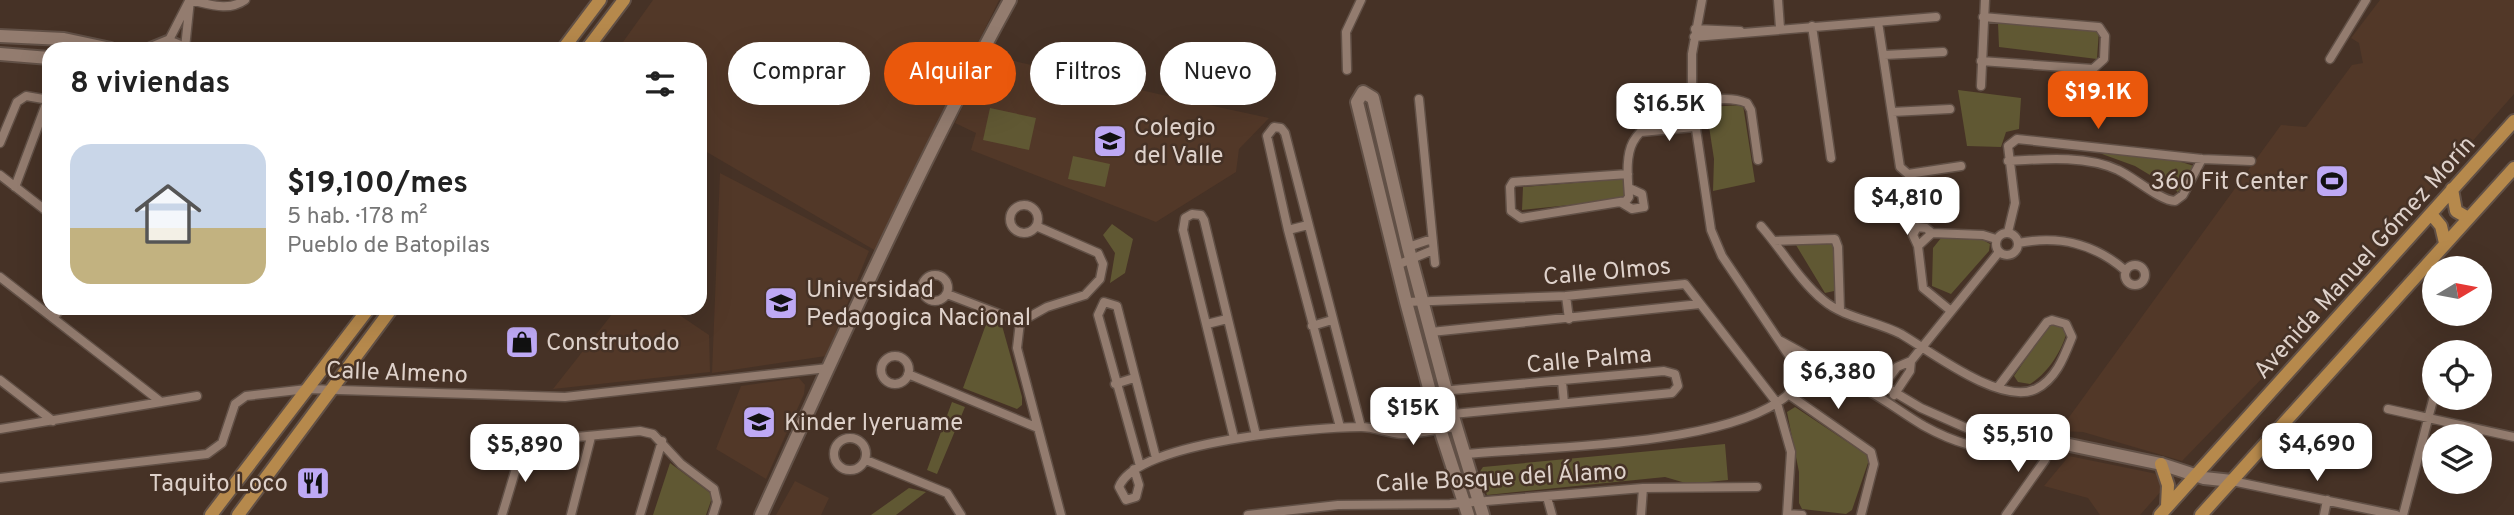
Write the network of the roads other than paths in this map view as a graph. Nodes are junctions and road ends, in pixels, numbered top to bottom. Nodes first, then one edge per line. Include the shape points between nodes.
1 (190, 0) edge
2 (245, 0) edge
3 (600, 0) edge
4 (624, 0) edge
5 (1010, 0) edge
6 (1361, 0) edge
7 (1702, 0) edge
8 (1778, 0) edge
9 (1985, 0) edge
10 (2366, 0) edge
11 (1936, 17) dead end
12 (1983, 17) junction
13 (1878, 22) junction
14 (1812, 26) junction
15 (1780, 28) junction
16 (1695, 33) junction
17 (0, 36) edge
18 (78, 42) edge
19 (168, 42) edge
20 (186, 42) edge
21 (568, 42) edge
22 (592, 42) edge
23 (1942, 52) dead end
24 (0, 54) edge
25 (1884, 55) junction
26 (42, 57) edge
27 (2330, 59) dead end
28 (1981, 61) junction
29 (1347, 70) dead end
30 (1981, 86) dead end
31 (42, 98) edge
32 (1419, 99) dead end
33 (1692, 102) junction
34 (1950, 110) dead end
35 (1892, 111) junction
36 (1667, 114) junction
37 (42, 115) edge
38 (2514, 121) edge
39 (1694, 127) junction
40 (1669, 128) junction
41 (1641, 132) junction
42 (0, 143) edge
43 (2089, 145) junction
44 (1831, 158) dead end
45 (2202, 159) junction
46 (1758, 160) dead end
47 (2008, 161) junction
48 (2087, 161) junction
49 (2251, 161) dead end
50 (1961, 166) dead end
51 (2514, 168) edge
52 (1628, 174) junction
53 (0, 175) edge
54 (1393, 185) junction
55 (15, 187) junction
56 (1378, 188) junction
57 (1629, 188) junction
58 (2452, 189) junction
59 (1622, 203) junction
60 (42, 208) edge
61 (2431, 214) junction
62 (2469, 218) junction
63 (1308, 225) junction
64 (1036, 226) dead end
65 (1761, 226) dead end
66 (1288, 230) junction
67 (2008, 232) junction
68 (1932, 233) junction
69 (1432, 239) junction
70 (1996, 239) junction
71 (1774, 241) junction
72 (2018, 243) junction
73 (2445, 243) junction
74 (1918, 246) junction
75 (1433, 250) junction
76 (1999, 252) junction
77 (1410, 253) junction
78 (1435, 263) dead end
79 (1397, 265) junction
80 (2126, 271) dead end
81 (0, 277) edge
82 (947, 293) dead end
83 (1566, 296) junction
84 (1423, 301) junction
85 (1406, 302) junction
86 (1700, 304) junction
87 (42, 308) edge
88 (1840, 310) junction
89 (1951, 310) junction
90 (51, 315) edge
91 (364, 315) edge
92 (387, 315) edge
93 (54, 317) joint
94 (1227, 319) junction
95 (1569, 319) junction
96 (1332, 320) junction
97 (1020, 322) junction
98 (1208, 324) junction
99 (1312, 326) junction
100 (1431, 332) junction
101 (1781, 341) junction
102 (1920, 349) junction
103 (1911, 360) junction
104 (1821, 363) junction
105 (828, 368) junction
106 (908, 374) dead end
107 (1810, 374) junction
108 (1134, 378) junction
109 (0, 380) edge
110 (1562, 381) junction
111 (1115, 384) junction
112 (1883, 386) junction
113 (1998, 387) junction
114 (307, 389) junction
115 (331, 391) junction
116 (1446, 391) junction
117 (1430, 392) junction
118 (1896, 393) junction
119 (1788, 394) junction
120 (1876, 395) junction
121 (197, 396) dead end
122 (161, 402) junction
123 (1564, 402) junction
124 (1777, 403) junction
125 (1888, 403) junction
126 (2388, 409) dead end
127 (2430, 410) edge
128 (1452, 413) junction
129 (1436, 415) junction
130 (2427, 419) junction
131 (53, 421) junction
132 (1340, 427) junction
133 (1361, 427) junction
134 (1377, 427) junction
135 (1456, 427) junction
136 (1038, 428) junction
137 (0, 429) edge
138 (1440, 429) junction
139 (1256, 435) junction
140 (591, 437) junction
141 (2514, 437) edge
142 (1234, 438) junction
143 (662, 441) junction
144 (2052, 443) junction
145 (1464, 454) junction
146 (1156, 458) junction
147 (866, 460) junction
148 (2161, 464) junction
149 (2196, 475) junction
150 (0, 478) edge
151 (2232, 481) junction
152 (1757, 487) dead end
153 (1643, 488) junction
154 (1547, 497) junction
155 (2327, 499) junction
156 (1479, 500) junction
157 (1466, 509) edge
158 (1338, 510) edge
159 (714, 511) edge
160 (2163, 511) edge
161 (1787, 514) edge
162 (211, 515) edge
163 (238, 515) edge
164 (502, 515) edge
165 (570, 515) edge
166 (640, 515) edge
167 (761, 515) edge
168 (961, 515) edge
169 (1060, 515) edge
170 (1248, 515) edge
171 (1483, 515) edge
172 (1552, 515) edge
173 (1641, 515) edge
174 (1802, 515) edge
175 (1861, 515) edge
176 (2006, 515) edge
177 (2200, 515) edge
178 (2324, 515) edge
179 (2396, 515) edge
180 (2403, 515) edge

1 - 2 street via 222,7
1 - 19 street
1 - 20 street
3 - 21 main road
4 - 22 main road
5 - 105 street via 962,89
6 - 29 street via 1346,32
7 - 16 street
8 - 15 street
9 - 12 street
10 - 27 street
11 - 13 street
12 - 28 street
12 - 28 street via 2096,26 2105,36 2104,59 2093,69
13 - 14 street
13 - 25 street
14 - 15 street
14 - 44 street
15 - 16 street
16 - 33 street
17 - 18 street
23 - 25 street
24 - 26 street
25 - 35 street
28 - 30 street
31 - 42 street via 26,96 17,102
32 - 69 street
33 - 36 street
33 - 39 street
33 - 46 street via 1747,103
34 - 35 street
35 - 50 street via 1900,167 1908,174
36 - 40 street
36 - 41 street
37 - 55 street
38 - 58 main road, Avenida Manuel Gómez Morín
39 - 40 street
39 - 101 street via 1716,243
40 - 41 street
41 - 52 street via 1632,144
43 - 45 street
43 - 47 street via 2017,139 2008,146
43 - 48 street
45 - 48 street via 2175,201 2165,200 2116,169
45 - 49 street
47 - 48 street
47 - 67 street via 2015,203
51 - 62 main road, Avenida Manuel Gómez Morín
52 - 57 street
52 - 59 street via 1517,181 1510,187 1511,211 1521,218
53 - 55 street
54 - 56 street
54 - 56 street via 1373,98 1363,92 1357,102
54 - 77 street
55 - 60 street
56 - 79 street
57 - 59 street via 1628,199
57 - 59 street via 1642,194 1644,208 1632,209
58 - 61 main road, Avenida Manuel Gómez Morín
58 - 62 main road via 2456,211
61 - 73 main road via 2440,224
61 - 149 main road, Avenida Manuel Gómez Morín
62 - 73 main road, Avenida Manuel Gómez Morín
63 - 66 street
63 - 66 street via 1285,133 1275,127 1267,136
63 - 96 street
64 - 97 street via 1098,253 1102,271 1085,295
65 - 71 street
66 - 99 street
67 - 70 street
67 - 72 street
68 - 70 street via 1983,234
68 - 74 street
68 - 74 street via 1917,228 1913,236
69 - 75 street
69 - 77 street
70 - 76 street
71 - 88 street via 1822,300
71 - 88 street via 1835,239
72 - 76 street via 2013,253
72 - 80 street via 2040,239 2080,243 2110,257
73 - 151 main road, Avenida Manuel Gómez Morín
74 - 89 street via 1923,288
75 - 77 street
75 - 78 street
76 - 89 street
77 - 79 street
77 - 84 street
79 - 85 street
81 - 87 street
82 - 97 street
83 - 84 street, Calle Olmos
83 - 86 street, Calle Olmos via 1679,282 1691,289
83 - 95 street
84 - 85 street, Calle Olmos
84 - 100 street
85 - 117 street
86 - 95 street, Calle Olmos
86 - 124 street
88 - 102 street via 1889,329
89 - 102 street
90 - 93 street
91 - 114 main road
92 - 115 main road
93 - 122 street
94 - 98 street
94 - 98 street via 1204,220 1192,214 1185,218 1183,230
94 - 139 street
95 - 100 street, Calle Olmos
96 - 99 street
96 - 133 street
97 - 136 street via 1017,348
98 - 142 street
99 - 132 street
100 - 116 street
101 - 104 street
101 - 107 street via 1794,363
102 - 103 street
102 - 113 street
103 - 112 street via 1897,367
103 - 118 street via 1910,371
104 - 107 street
104 - 112 street
105 - 115 street, Calle Almeno via 565,397
105 - 167 street
106 - 136 street
107 - 119 street
107 - 120 street via 1841,380
108 - 111 street
108 - 111 street via 1117,306 1104,302 1098,315
108 - 146 street
109 - 131 street
110 - 116 street, Calle Palma
110 - 123 street
110 - 123 street, Calle Palma via 1664,371 1678,379 1672,393
111 - 146 street via 1137,468
112 - 118 street
112 - 120 street
113 - 113 street via 2034,390 2046,382 2064,359 2071,337 2066,324 2047,322
114 - 115 street, Calle Almeno
114 - 150 street, Calle Almeno via 239,399 222,443 208,454
114 - 162 main road
115 - 163 main road
116 - 117 street, Calle Palma
116 - 128 street
117 - 129 street
118 - 125 street
118 - 144 street via 1980,434
119 - 124 street
119 - 175 street via 1871,452 1874,464
120 - 125 street
121 - 122 street
122 - 131 street
123 - 128 street, Calle Palma
124 - 145 street via 1696,431
124 - 161 street via 1791,453
125 - 144 street via 1926,427 1973,446 2015,452
126 - 130 street
127 - 130 street
128 - 129 street, Calle Palma
128 - 135 street
129 - 134 street, Calle Palma via 1390,420
129 - 138 street
130 - 141 street
130 - 180 street
131 - 137 street
132 - 133 street
132 - 139 street
133 - 134 street
134 - 138 street via 1403,434
135 - 138 street
135 - 145 street
136 - 169 street
138 - 157 street
139 - 142 street
140 - 143 street via 648,432
140 - 164 street via 524,443
140 - 165 street
142 - 146 street
143 - 159 street via 681,464 714,489
143 - 166 street
144 - 148 street
144 - 176 street via 2038,472
145 - 156 street
147 - 147 street via 866,449 855,438 845,438 834,450 835,461 843,468 859,468
147 - 168 street via 947,494
148 - 149 street
148 - 160 main road via 2168,485
149 - 151 street
149 - 160 main road, Avenida Manuel Gómez Morín
151 - 155 street
151 - 177 main road, Avenida Manuel Gómez Morín
152 - 153 street, Calle Bosque del Álamo
153 - 154 street, Calle Bosque del Álamo
153 - 173 street
154 - 156 street, Calle Bosque del Álamo
154 - 172 street
155 - 178 street
155 - 179 street
156 - 157 street, Calle Bosque del Álamo
156 - 171 street
157 - 158 street, Calle Bosque del Álamo
158 - 170 street, Calle Bosque del Álamo
161 - 174 street

